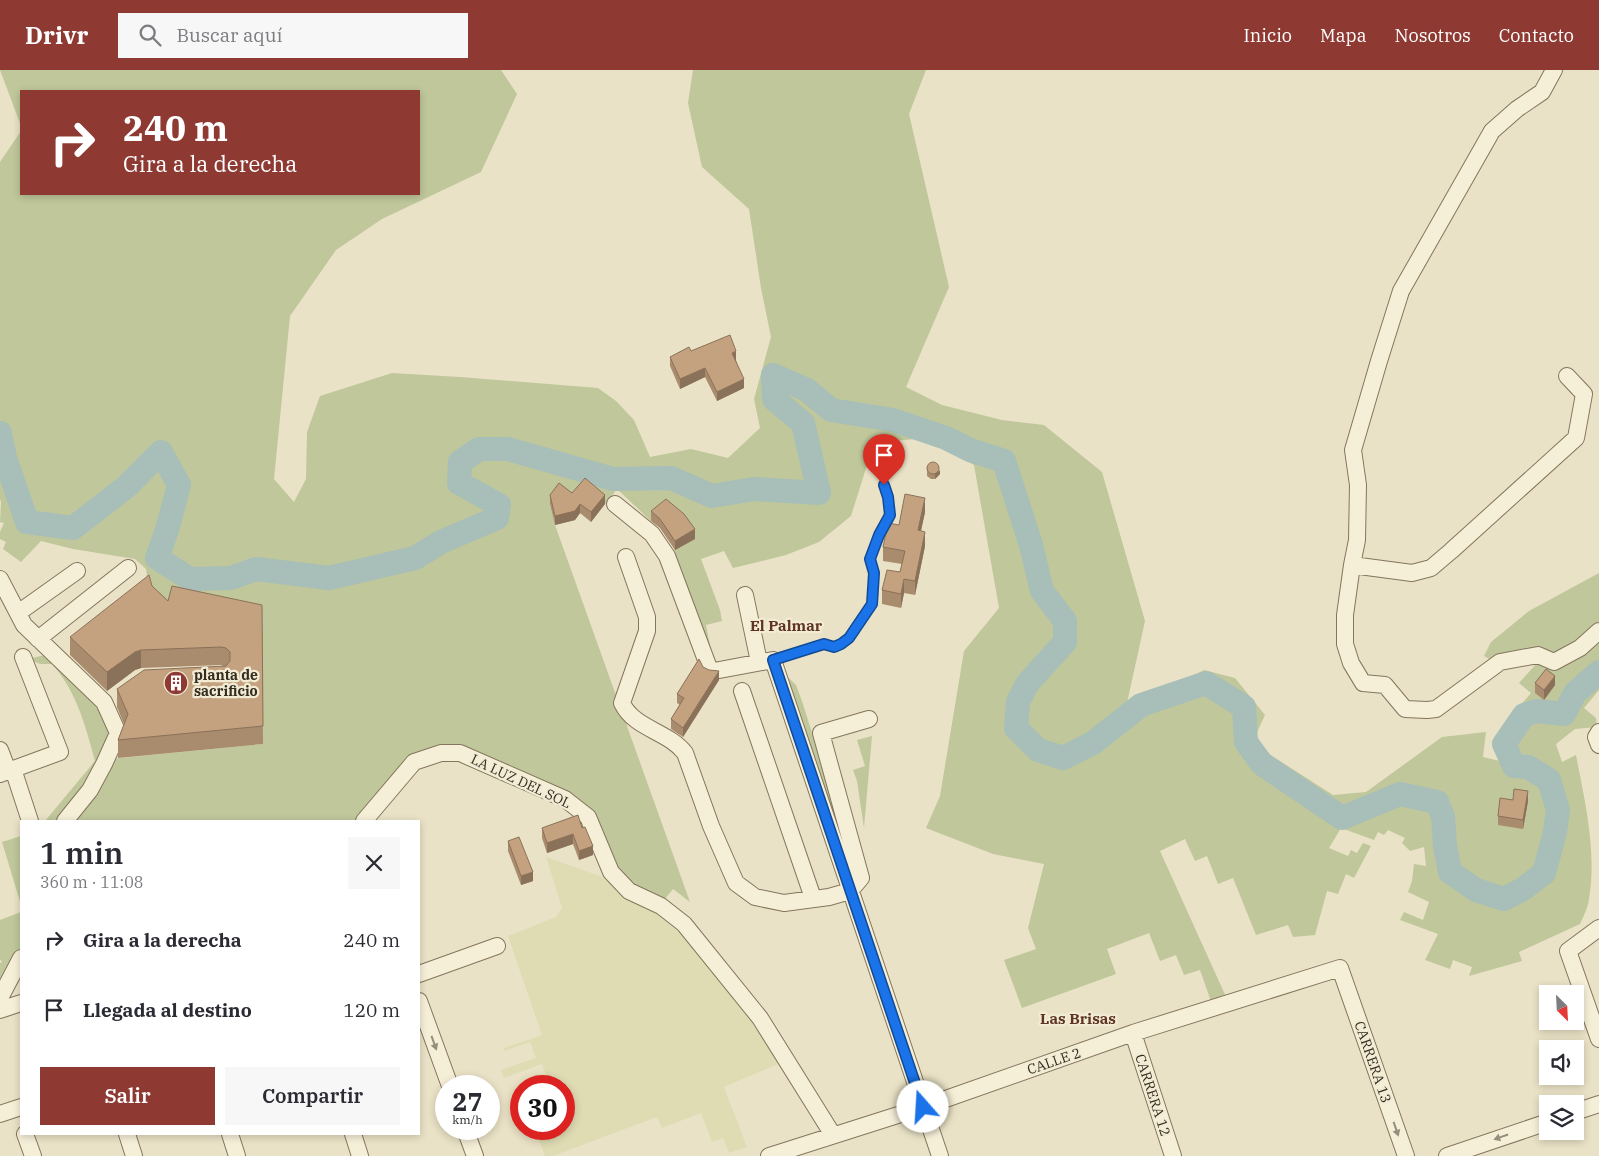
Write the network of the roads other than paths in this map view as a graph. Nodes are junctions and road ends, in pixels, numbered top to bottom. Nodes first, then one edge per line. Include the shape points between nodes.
1 (1554, 70) edge
2 (1567, 376) dead end
3 (883, 454) dead end
4 (615, 504) dead end
5 (626, 557) dead end
6 (1352, 565) junction
7 (128, 568) dead end
8 (77, 571) dead end
9 (0, 579) edge
10 (745, 595) dead end
11 (18, 613) junction
12 (1599, 631) edge
13 (38, 639) junction
14 (23, 657) dead end
15 (766, 661) junction
16 (742, 691) dead end
17 (120, 694) edge
18 (105, 704) junction
19 (869, 719) dead end
20 (1599, 732) edge
21 (1599, 745) edge
22 (0, 750) edge
23 (7, 771) edge
24 (30, 820) edge
25 (67, 820) edge
26 (366, 820) edge
27 (850, 891) junction
28 (813, 898) junction
29 (1599, 928) edge
30 (1599, 939) edge
31 (497, 946) dead end
32 (1568, 951) junction
33 (20, 960) edge
34 (1340, 968) joint
35 (420, 975) edge
36 (0, 998) edge
37 (20, 1003) edge
38 (420, 1004) edge
39 (0, 1010) edge
40 (1133, 1033) junction
41 (1599, 1039) edge
42 (446, 1075) edge
43 (1599, 1104) edge
44 (923, 1107) junction
45 (1584, 1109) edge
46 (1539, 1125) edge
47 (24, 1135) edge
48 (126, 1135) edge
49 (230, 1135) edge
50 (353, 1135) edge
51 (833, 1135) junction
52 (469, 1140) edge
53 (33, 1156) edge
54 (134, 1156) edge
55 (237, 1156) edge
56 (360, 1156) edge
57 (475, 1156) edge
58 (769, 1156) edge
59 (940, 1156) edge
60 (1173, 1156) edge
61 (1406, 1156) edge
62 (1447, 1156) edge

1 - 6 street via 1542,92 1492,131 1402,291 1353,450 1358,503 1357,540
2 - 6 street via 1584,394 1576,438 1452,551 1431,568 1412,573
3 - 15 lane via 880,466 890,515 870,559 874,573 872,604 849,638 841,644 834,647 824,644
4 - 15 street via 652,534 667,556 709,668 714,671
5 - 28 street via 646,617 646,631 622,703 625,710 633,718 679,744 685,753 736,883 755,897 784,903
6 - 12 street via 1345,625 1345,644 1351,663 1363,683 1385,685 1405,709 1436,709 1500,662 1538,655 1554,662 1580,648
7 - 13 street
8 - 11 street
9 - 11 street
10 - 15 street
11 - 13 street via 24,625
13 - 18 street
14 - 23 street via 60,752
15 - 27 street
16 - 28 street
17 - 18 street
18 - 25 street via 118,734 90,790
19 - 27 street via 821,733 861,878
20 - 21 street via 1596,736
22 - 23 street
23 - 24 street
26 - 51 street, LA LUZ DEL SOL via 414,762 442,753 460,753 566,799 588,817 611,872 629,891 660,906 684,924 760,1018
27 - 28 street
27 - 44 street
29 - 32 street
30 - 32 street
31 - 35 street
32 - 41 street
33 - 36 street
34 - 40 street, CALLE 2
34 -> 61 street, CARRERA 13
37 - 39 street
38 -> 42 street
40 - 44 street, CALLE 2
40 - 60 street, CARRERA 12
43 - 45 street
44 - 51 street, CALLE 2
44 - 59 street
46 -> 62 street
47 - 53 street
48 - 54 street
49 - 55 street
50 - 56 street
51 - 58 street, CALLE 2
52 - 57 street

